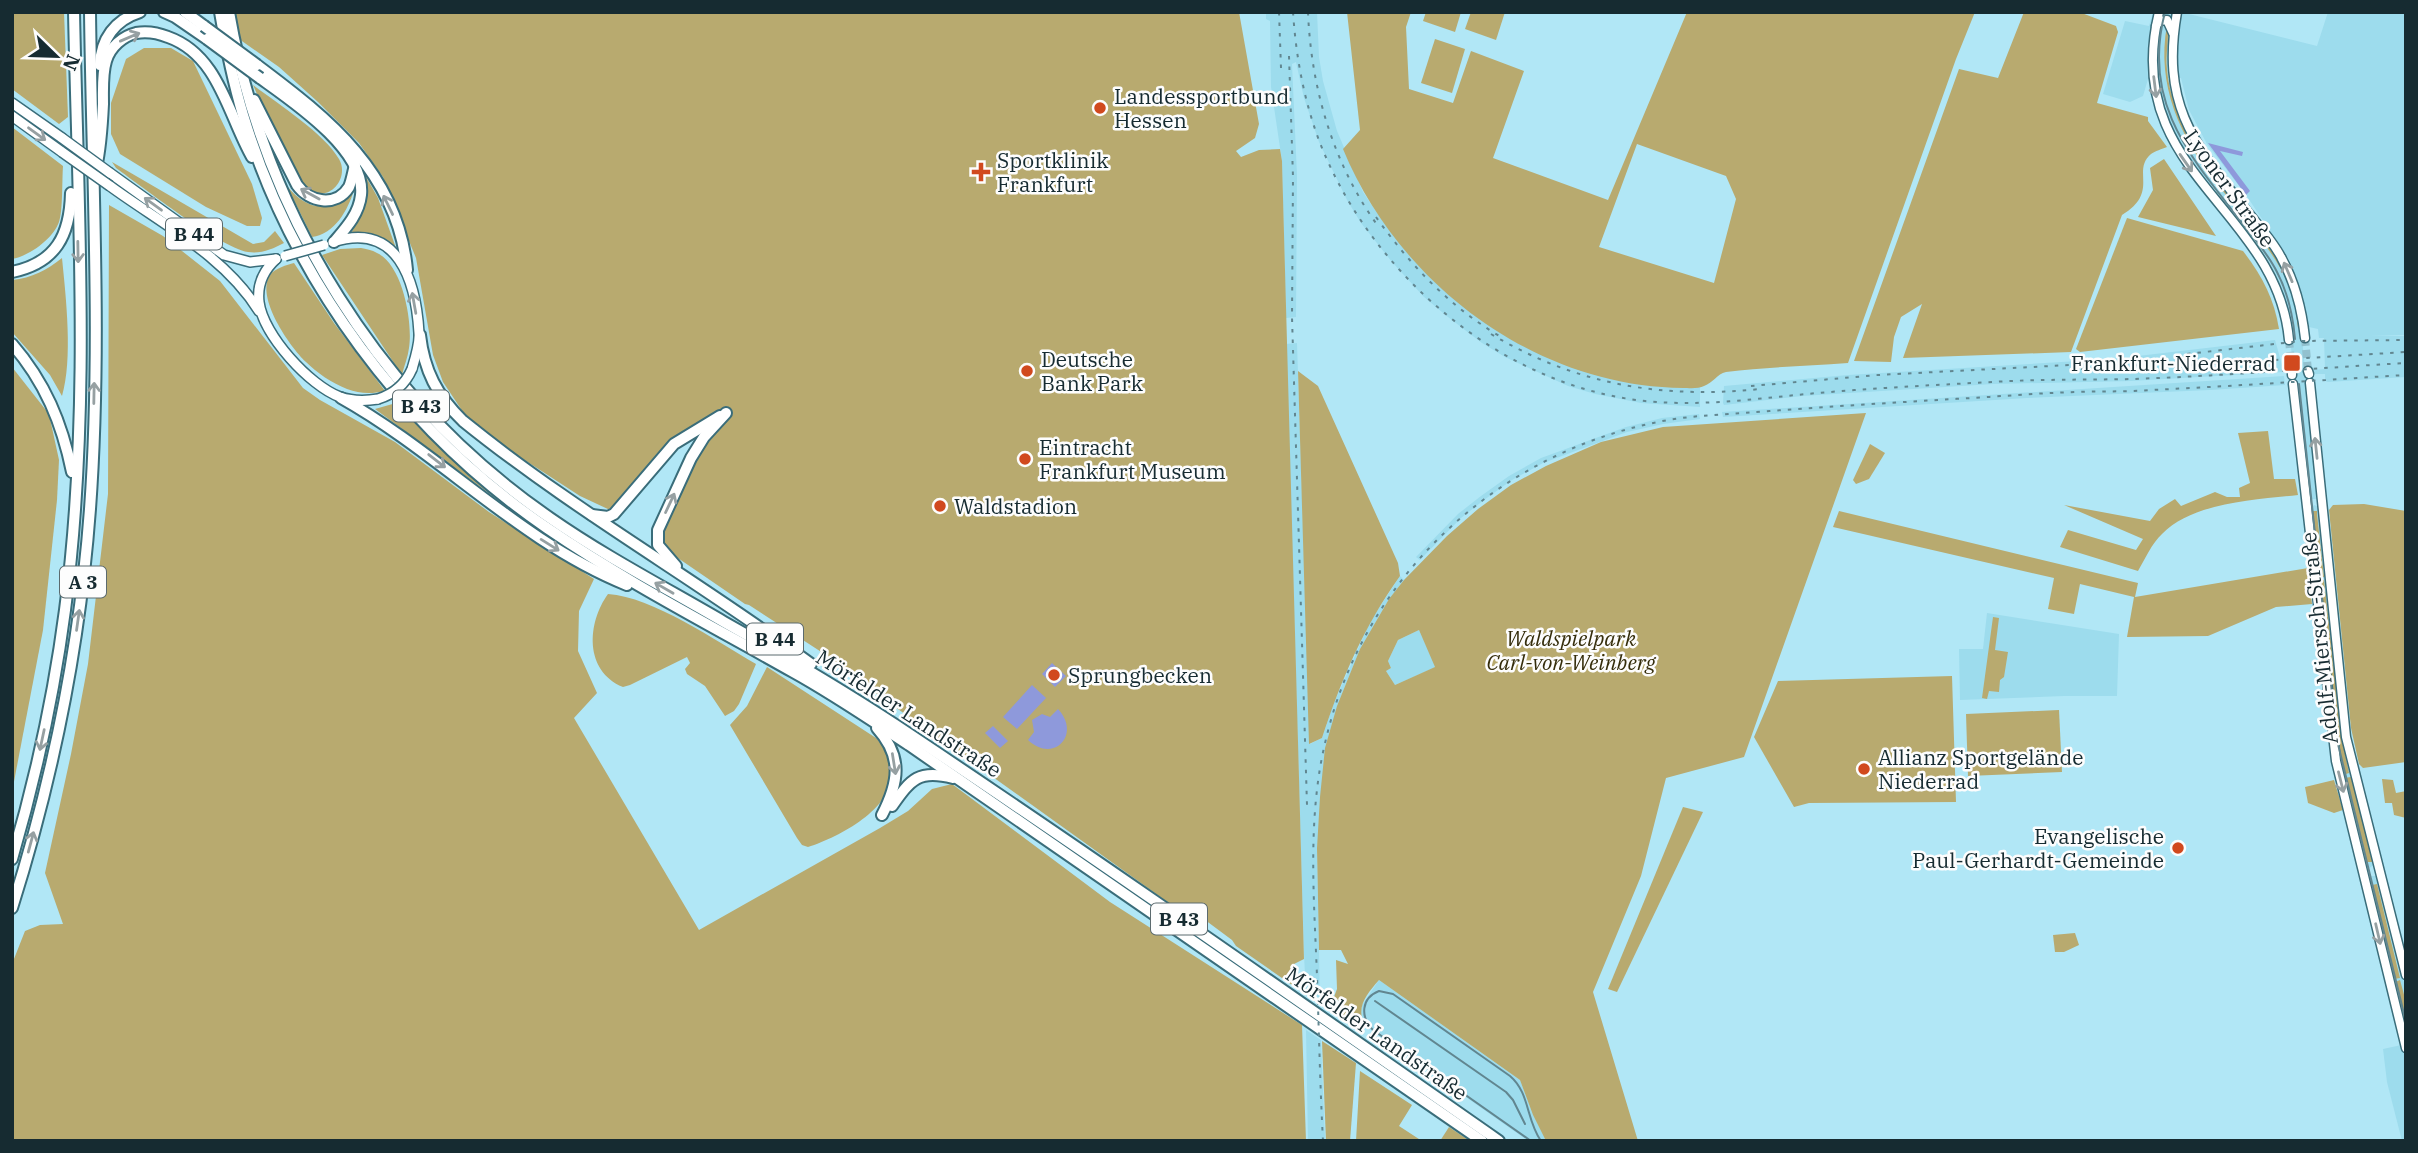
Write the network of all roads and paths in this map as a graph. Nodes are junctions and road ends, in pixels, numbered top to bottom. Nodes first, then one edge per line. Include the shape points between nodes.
1 (74, 12) edge
2 (90, 12) edge
3 (140, 12) edge
4 (164, 12) edge
5 (185, 12) edge
6 (220, 12) edge
7 (229, 12) edge
8 (2159, 12) edge
9 (2178, 12) edge
10 (2155, 31) junction
11 (2174, 36) junction
12 (244, 83) junction
13 (12, 103) edge
14 (12, 116) edge
15 (76, 135) junction
16 (100, 142) junction
17 (355, 165) junction
18 (2222, 178) junction
19 (92, 184) junction
20 (2202, 184) junction
21 (270, 189) junction
22 (329, 243) junction
23 (281, 257) junction
24 (407, 270) junction
25 (12, 272) edge
26 (262, 315) junction
27 (420, 335) junction
28 (2305, 338) tunnel mouth
29 (2289, 340) tunnel mouth
30 (12, 344) edge
31 (2309, 376) tunnel mouth
32 (2292, 377) tunnel mouth
33 (341, 398) junction
34 (76, 488) junction
35 (590, 515) junction
36 (690, 580) junction
37 (656, 596) junction
38 (858, 699) junction
39 (868, 718) junction
40 (960, 780) junction
41 (12, 859) edge
42 (12, 908) edge
43 (2406, 975) edge
44 (2406, 1048) edge
45 (1482, 1141) edge
46 (1499, 1141) edge

1 - 15 highway, A 3
2 - 19 highway, A 3
3 - 16 highway via 114,27 103,46
4 - 17 highway, bridge via 207,38 312,118
24 -> 5 highway, bridge via 394,216 362,158 322,115
6 - 21 highway, Mörfelder Landstraße / B 43 via 243,116
7 - 12 highway, Mörfelder Landstraße / B 43
8 - 10 main road, Lyoner Straße
9 - 11 main road, Lyoner Straße
10 - 11 main road via 2159,22 2166,20
10 -> 20 main road, Lyoner Straße via 2157,103 2172,140
11 - 18 main road, Lyoner Straße via 2173,77 2182,115
17 -> 12 highway via 348,187 339,197 319,200 303,193
38 -> 12 highway, Mörfelder Landstraße / B 43 via 553,520 443,430 374,349 321,270 281,189
23 -> 13 main road, B 44, bridge via 250,262 224,255
14 -> 26 main road, B 44, bridge via 222,266
15 - 25 highway via 70,207 60,243 39,263
15 -> 34 highway, A 3 via 81,367
16 - 19 highway
16 -> 21 highway via 109,53 132,34 160,34 187,47 207,65
17 - 22 highway via 360,203 351,221
18 - 20 main road via 2214,190
28 -> 18 main road, Lyoner Straße via 2284,262
42 -> 19 highway, A 3 via 60,727 84,568 94,390
20 - 29 main road, Lyoner Straße via 2274,281
21 - 37 highway, Mörfelder Landstraße / B 43 via 333,306 430,429 527,514
22 - 23 main road, B 44, bridge
22 - 24 main road, B 44 via 357,237 380,243 399,257
23 - 26 main road via 267,269 259,288
27 -> 24 main road, B 44
26 - 33 main road, B 44 via 302,372
27 - 33 main road, B 44, bridge via 412,369 397,391 378,399
27 - 35 highway, B 44 via 428,375 455,414
30 - 34 highway, A 3 via 53,405
43 -> 31 main road, Adolf-Miersch-Straße via 2346,737
32 -> 44 main road, Adolf-Miersch-Straße via 2333,740
33 -> 37 highway, B 44 via 403,436 543,541
34 -> 41 highway, A 3 via 55,673
35 - 36 highway, B 44
36 -> 35 highway via 658,545 658,530 691,458 726,413 674,444 614,514
36 - 38 highway, B 44
37 - 39 highway, Mörfelder Landstraße / B 43
38 - 46 highway, Mörfelder Landstraße / B 43
39 - 40 highway, Mörfelder Landstraße / B 43
39 -> 40 highway via 890,746 895,761 895,787 882,815 906,785 919,777 936,774
40 - 45 highway, Mörfelder Landstraße / B 43

